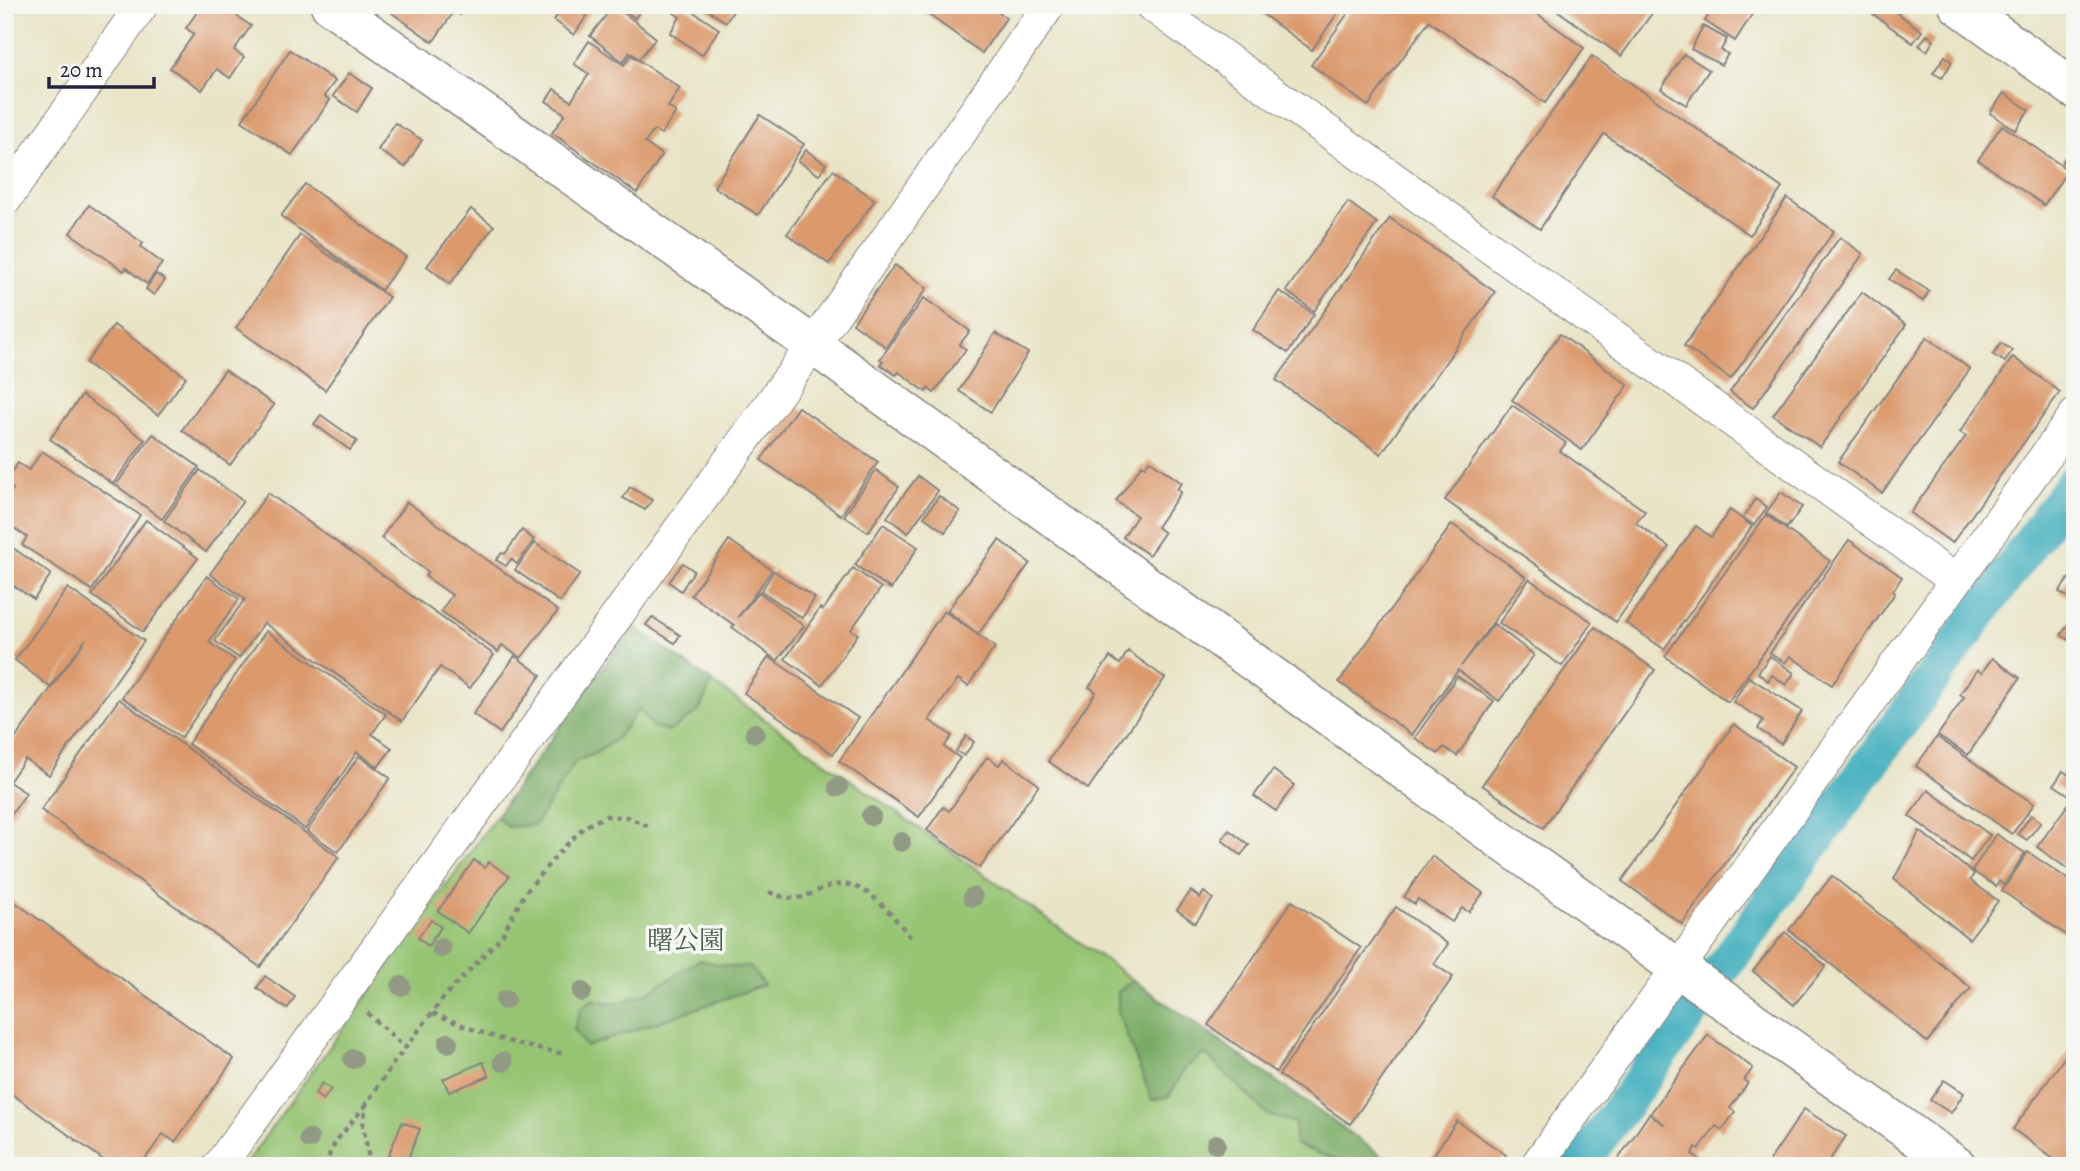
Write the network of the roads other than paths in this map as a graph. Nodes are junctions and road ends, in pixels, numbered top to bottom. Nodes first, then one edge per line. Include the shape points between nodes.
1 (142, 5) edge
2 (330, 5) edge
3 (1049, 5) edge
4 (1151, 5) edge
5 (1958, 5) edge
6 (2075, 89) edge
7 (5, 200) edge
8 (813, 345) junction
9 (2075, 415) edge
10 (1955, 580) junction
11 (1686, 974) junction
12 (219, 1166) edge
13 (1535, 1166) edge
14 (1957, 1166) edge

1 - 7 street
2 - 8 street
3 - 8 street
4 - 10 street
5 - 6 street
8 - 11 street
8 - 12 street
9 - 10 street
10 - 11 street
11 - 13 street
11 - 14 street

